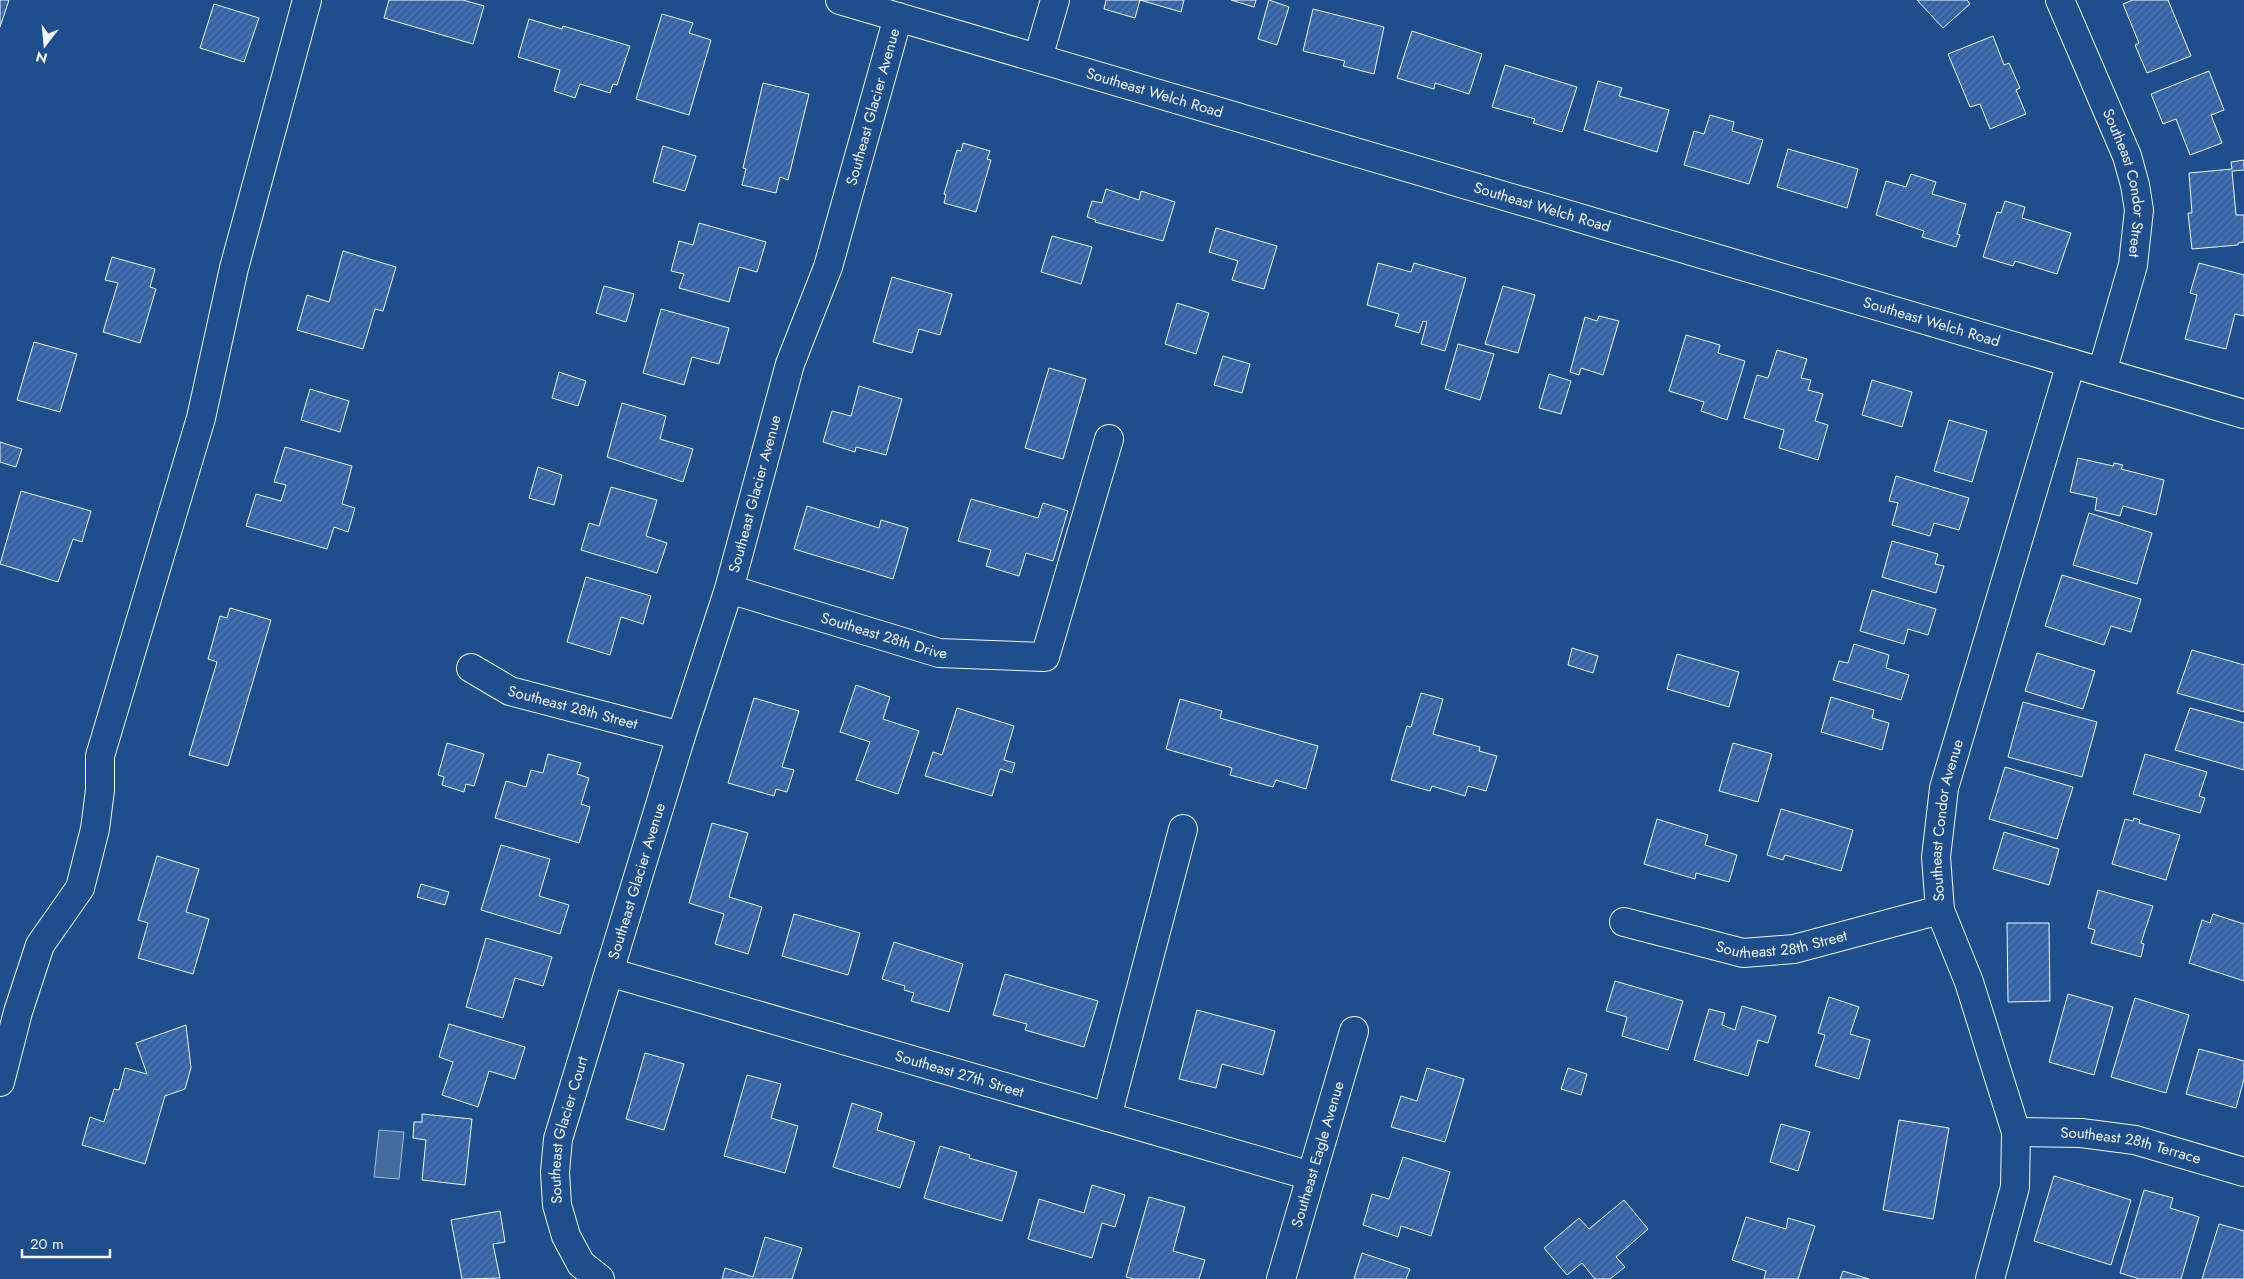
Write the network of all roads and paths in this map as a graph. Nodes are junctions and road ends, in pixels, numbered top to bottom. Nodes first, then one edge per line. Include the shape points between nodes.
1 (307, 0) edge
2 (840, 0) edge
3 (1055, 0) edge
4 (2060, 0) edge
5 (898, 17) junction
6 (1038, 58) junction
7 (2071, 363) junction
8 (2102, 372) junction
9 (2244, 414) edge
10 (1110, 439) dead end
11 (729, 589) junction
12 (470, 668) dead end
13 (681, 736) junction
14 (1183, 829) dead end
15 (1940, 910) junction
16 (1624, 922) dead end
17 (609, 972) junction
18 (1354, 1031) dead end
19 (0, 1082) edge
20 (1107, 1117) junction
21 (2016, 1132) junction
22 (2244, 1172) edge
23 (1311, 1176) junction
24 (600, 1279) edge
25 (1281, 1279) edge
26 (1990, 1279) edge

1 - 19 street via 234,268 200,418 100,756 95,829 80,888 40,945
2 - 5 street, Southeast Welch Road
3 - 6 street
4 - 8 street, Southeast Condor Street via 2127,156 2138,210 2133,265
5 - 6 street, Southeast Welch Road
5 - 11 street, Southeast Glacier Avenue via 828,267 790,364
6 - 7 street, Southeast Welch Road
7 - 8 street, Southeast Welch Road
7 - 15 street, Southeast Condor Avenue via 1944,788 1936,857
8 - 9 street, Southeast Welch Road
10 - 11 street, Southeast 28th Drive via 1045,657 939,653
11 - 13 street, Southeast Glacier Avenue
12 - 13 street, Southeast 28th Street via 510,692
13 - 17 street, Southeast Glacier Avenue
14 - 20 street
15 - 16 street, Southeast 28th Street via 1794,949 1743,953
15 - 21 street, Southeast Condor Avenue via 1969,982
17 - 20 street, Southeast 27th Street
17 - 24 street, Southeast Glacier Court via 558,1139 555,1172 557,1204 566,1236 582,1264
18 - 23 street, Southeast Eagle Avenue
20 - 23 street, Southeast 27th Street
21 - 22 street, Southeast 28th Terrace via 2081,1133 2135,1140
21 - 26 street, Southeast Condor Avenue via 2015,1187
23 - 25 street, Southeast Eagle Avenue

